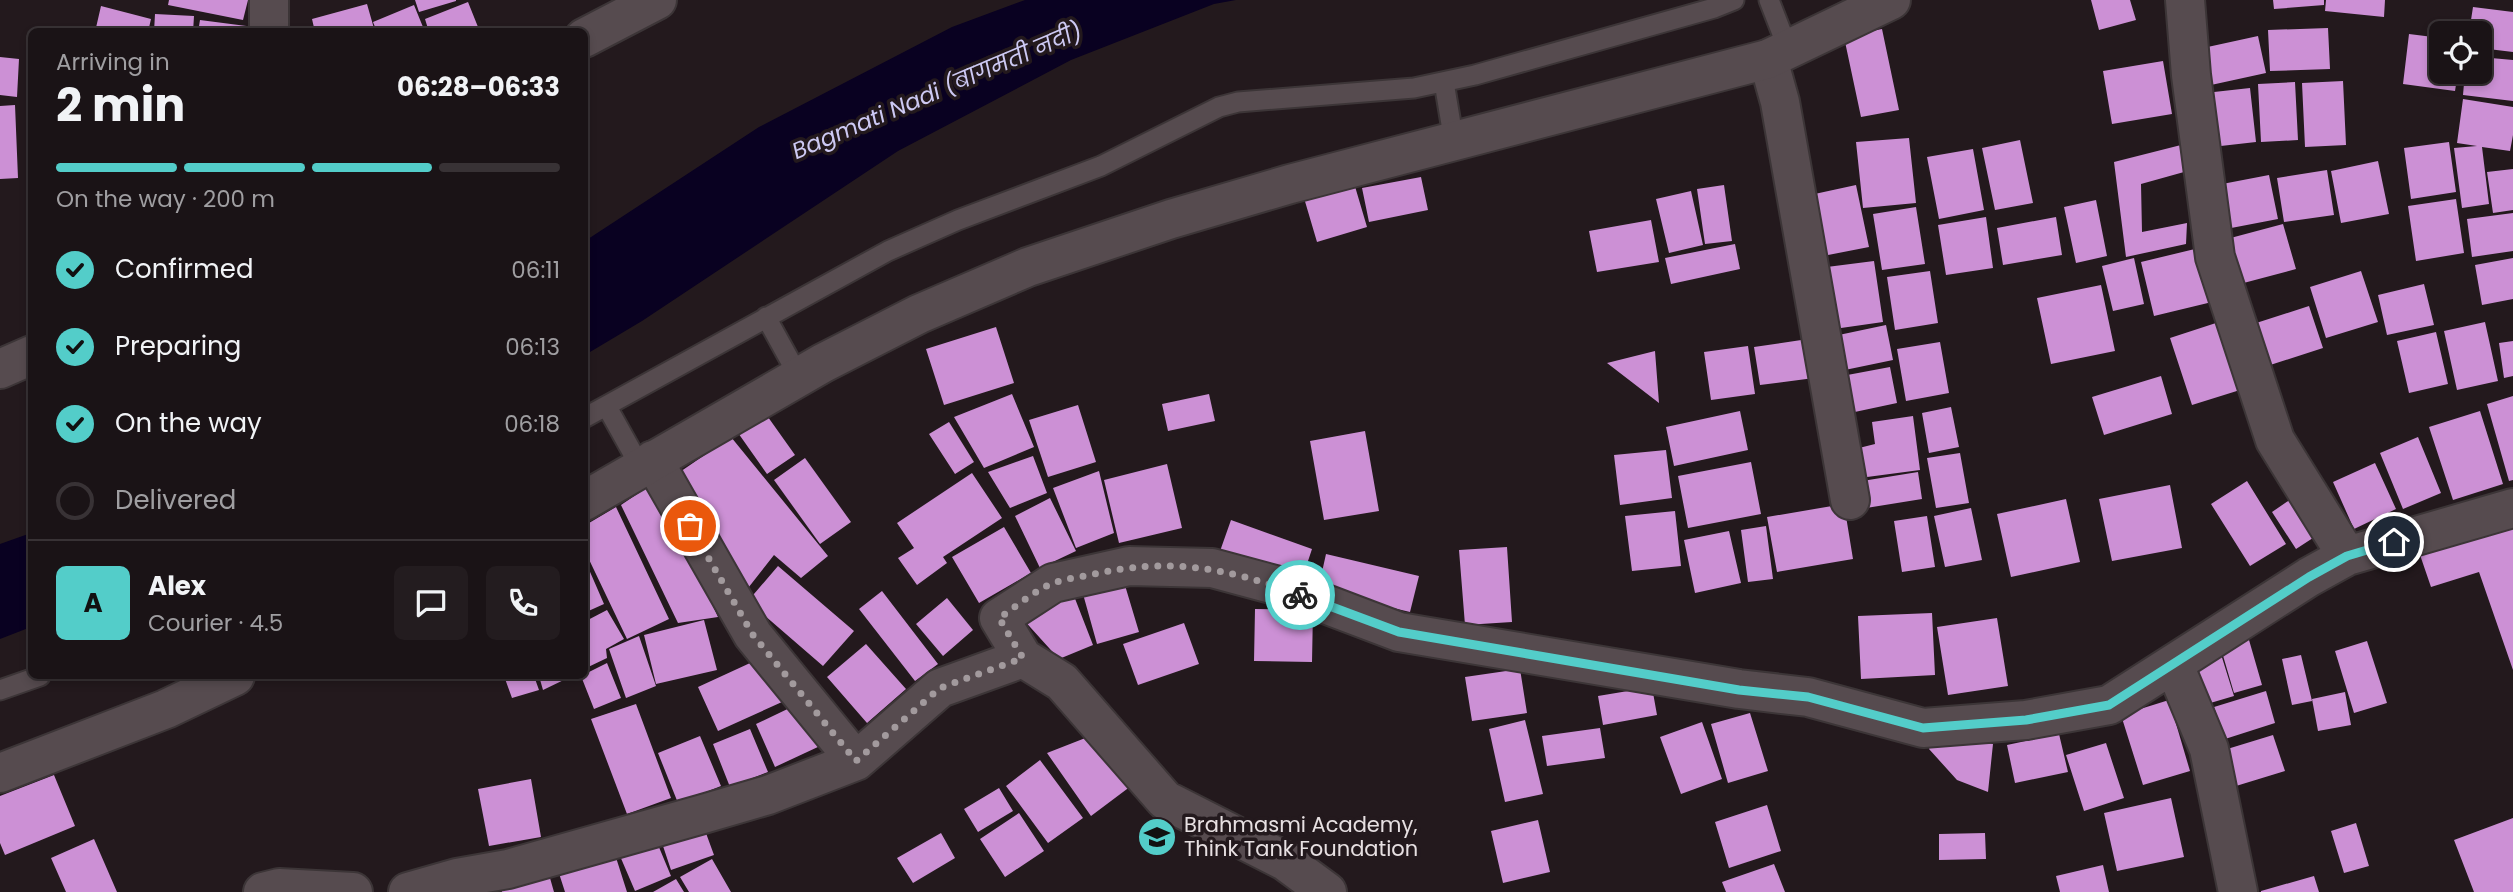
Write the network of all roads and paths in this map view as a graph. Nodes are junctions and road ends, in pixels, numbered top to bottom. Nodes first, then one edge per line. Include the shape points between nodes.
1 (269, 0) edge
2 (657, 0) edge
3 (1734, 0) edge
4 (1769, 0) edge
5 (1891, 0) edge
6 (2185, 0) edge
7 (269, 28) edge
8 (588, 36) edge
9 (1778, 54) junction
10 (1444, 82) junction
11 (1454, 142) junction
12 (766, 317) junction
13 (28, 357) edge
14 (0, 369) edge
15 (799, 377) junction
16 (607, 407) junction
17 (588, 416) edge
18 (647, 464) junction
19 (588, 499) edge
20 (1850, 500) dead end
21 (2513, 508) edge
22 (2347, 556) junction
23 (1023, 658) junction
24 (2174, 665) junction
25 (31, 679) edge
26 (230, 679) edge
27 (0, 690) edge
28 (856, 761) junction
29 (0, 772) edge
30 (263, 892) edge
31 (353, 892) edge
32 (408, 892) edge
33 (1327, 892) edge
34 (2238, 892) edge

1 - 7 street
2 - 8 street
3 - 10 lane
4 - 9 lane
5 - 9 street
6 - 22 street via 2215,257 2275,440
9 - 11 street
9 - 20 street via 1780,102
10 - 11 lane
10 - 12 lane via 1219,107 1101,166 888,251
11 - 15 street via 1290,184 1028,267 919,314
12 - 15 lane
12 - 16 lane
13 - 14 street
15 - 18 street
16 - 17 lane
16 - 18 lane
18 - 19 street
18 - 28 street via 753,635
21 - 22 street
22 - 24 street
23 - 24 street via 999,618 1053,583 1129,566 1170,566 1212,568 1275,585 1399,632 1739,690 1808,697 1923,728 2026,720 2109,705
23 - 28 street via 940,688
23 - 33 street via 1062,682 1165,800 1285,861
24 - 34 street via 2209,749
25 - 27 lane
26 - 29 street via 166,709
28 - 32 street via 704,814
30 - 31 street via 279,888

